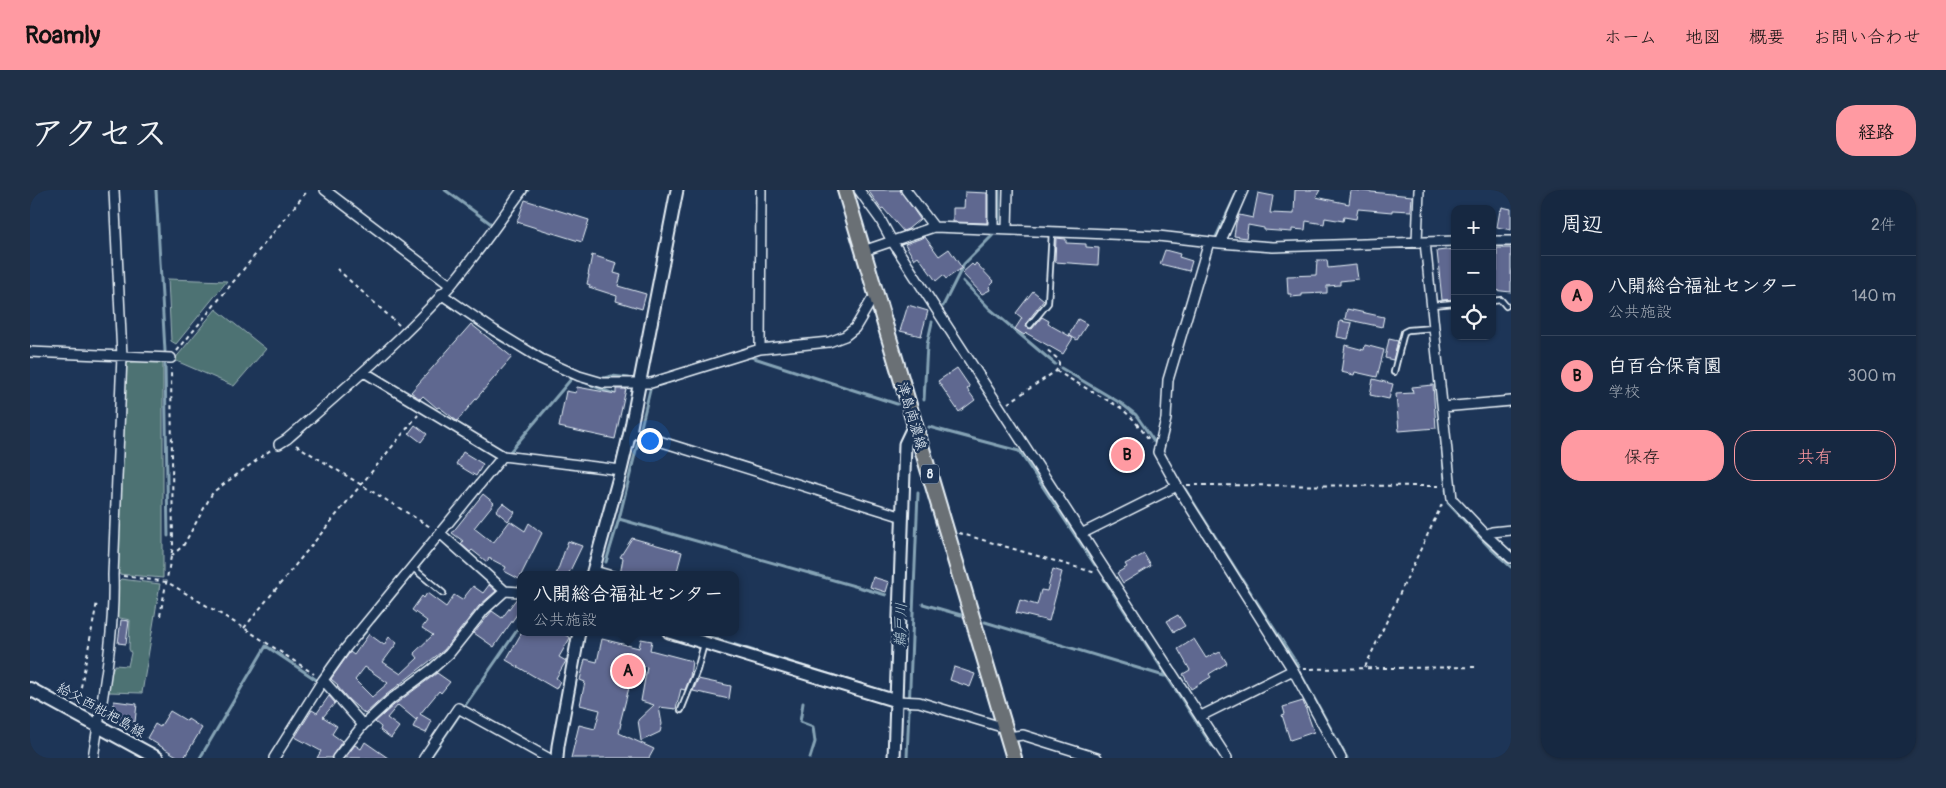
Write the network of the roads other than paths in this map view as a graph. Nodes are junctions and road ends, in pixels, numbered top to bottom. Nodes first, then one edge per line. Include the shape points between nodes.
1 (114, 190) edge
2 (326, 190) edge
3 (522, 190) edge
4 (677, 190) edge
5 (761, 190) edge
6 (845, 190) edge
7 (859, 190) edge
8 (906, 190) edge
9 (993, 190) edge
10 (1008, 190) edge
11 (1243, 190) edge
12 (1419, 190) edge
13 (934, 227) junction
14 (1001, 228) junction
15 (1052, 231) junction
16 (892, 241) junction
17 (1496, 241) edge
18 (1511, 241) edge
19 (1209, 242) junction
20 (1421, 242) junction
21 (1451, 242) edge
22 (1220, 243) junction
23 (863, 251) junction
24 (450, 285) junction
25 (441, 294) junction
26 (876, 297) junction
27 (1496, 301) edge
28 (1451, 303) edge
29 (1432, 305) junction
30 (1506, 306) dead end
31 (1030, 325) dead end
32 (1435, 328) junction
33 (760, 349) junction
34 (30, 352) edge
35 (122, 356) junction
36 (171, 358) road end
37 (364, 372) junction
38 (1394, 372) dead end
39 (639, 382) junction
40 (1511, 401) edge
41 (1443, 407) junction
42 (915, 423) junction
43 (630, 432) junction
44 (283, 442) road end
45 (503, 456) junction
46 (622, 470) junction
47 (1177, 486) junction
48 (903, 516) junction
49 (1511, 530) edge
50 (441, 534) junction
51 (1081, 534) junction
52 (1486, 535) junction
53 (1511, 558) edge
54 (413, 568) junction
55 (593, 571) edge
56 (505, 591) junction
57 (517, 592) edge
58 (443, 593) dead end
59 (577, 636) edge
60 (682, 636) edge
61 (704, 643) junction
62 (1293, 670) junction
63 (323, 680) junction
64 (30, 689) edge
65 (900, 702) junction
66 (681, 710) dead end
67 (1201, 716) junction
68 (362, 725) junction
69 (98, 726) junction
70 (1006, 732) junction
71 (93, 758) edge
72 (157, 758) edge
73 (274, 758) edge
74 (337, 758) edge
75 (424, 758) edge
76 (548, 758) edge
77 (557, 758) edge
78 (894, 758) edge
79 (1014, 758) edge
80 (1097, 758) edge
81 (1227, 758) edge
82 (1341, 758) edge

1 - 35 street
2 - 24 street
3 - 24 street
4 - 39 street
5 - 33 street
6 - 23 main road, 津島南濃線 / 8
7 - 16 street
8 - 13 street
9 - 14 street
10 - 14 street
11 - 22 street
12 - 20 street
13 - 14 street
13 - 16 street
14 - 15 street
15 - 19 street
15 - 31 lane via 1048,303
16 - 23 street
16 - 51 street
17 - 18 street
19 - 22 street
19 - 47 street via 1168,380 1166,419 1158,452
20 - 21 street
20 - 22 street via 1273,247
20 - 29 street
23 - 26 main road, 津島南濃線 / 8
24 - 25 street
25 - 37 street
25 - 39 street via 541,359 579,376 603,382
26 - 33 street via 855,328 845,336 830,342
26 - 42 main road, 津島南濃線 / 8
27 - 30 lane via 1501,300
28 - 29 lane
29 - 32 street
32 - 38 lane via 1404,332
32 - 41 street
33 - 39 street via 658,382
34 - 35 street
35 - 36 street
35 - 69 street via 114,601
37 - 44 street
37 - 45 street
39 - 43 street
40 - 41 street
41 - 52 street via 1452,499
42 - 48 street via 905,444
42 - 70 main road, 津島南濃線 / 8
43 - 46 street
43 - 48 street
45 - 46 street
45 - 50 street
46 - 55 street
47 - 51 street
47 - 62 street
48 - 65 street
49 - 52 street
50 - 54 street
50 - 56 street
51 - 67 street
52 - 53 street
54 - 58 lane
54 - 63 street
56 - 57 street
56 - 68 street via 484,610 432,670
59 - 77 street
60 - 61 street
61 - 65 street
61 - 66 lane
62 - 67 street
62 - 82 street
63 - 68 street
63 - 73 street
64 - 69 main road, 給父西枇杷島線
65 - 70 street via 916,702
65 - 78 street
67 - 81 street
68 - 74 street
69 - 71 street
69 - 72 main road, 給父西枇杷島線
70 - 79 main road, 津島南濃線 / 8
70 - 80 street
75 - 76 street via 458,708

